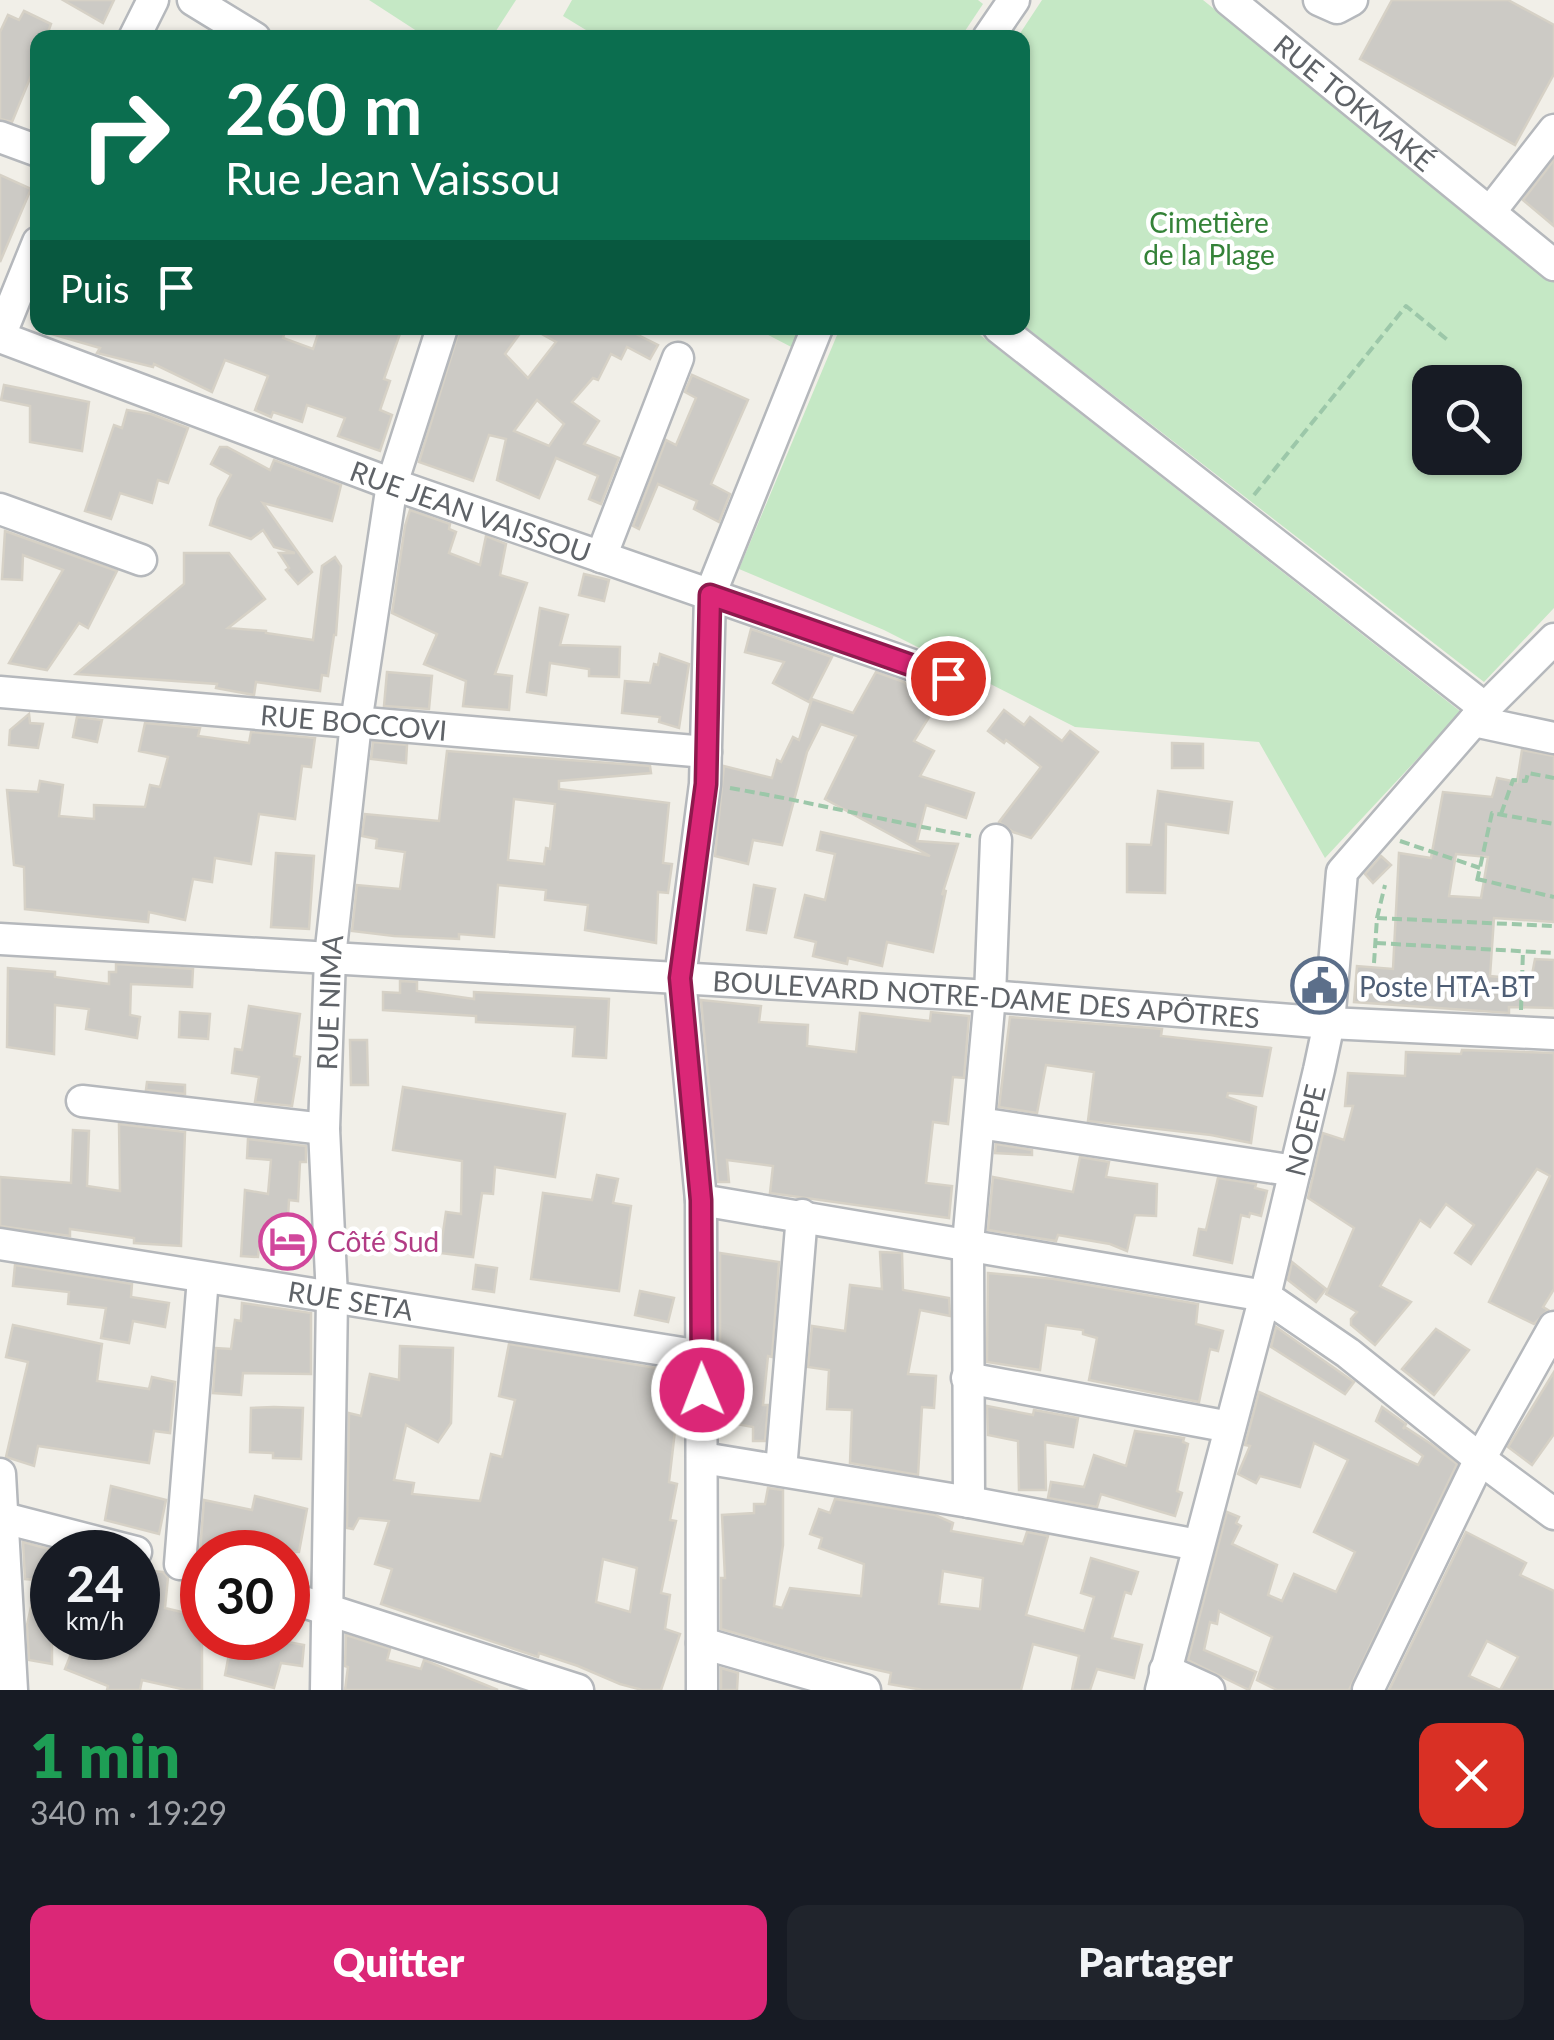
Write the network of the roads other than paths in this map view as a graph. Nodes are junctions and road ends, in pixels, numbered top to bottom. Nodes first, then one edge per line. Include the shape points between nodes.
1 (153, 0) edge
2 (193, 0) edge
3 (1014, 0) edge
4 (1229, 0) edge
5 (1319, 0) edge
6 (1352, 0) edge
7 (138, 30) edge
8 (243, 30) edge
9 (993, 30) edge
10 (1554, 130) edge
11 (0, 137) edge
12 (30, 148) edge
13 (1485, 208) junction
14 (30, 262) edge
15 (1554, 265) edge
16 (440, 335) edge
17 (815, 335) edge
18 (1008, 335) edge
19 (0, 336) edge
20 (678, 358) dead end
21 (392, 484) junction
22 (0, 509) edge
23 (601, 557) junction
24 (142, 560) dead end
25 (710, 595) junction
26 (1554, 638) edge
27 (948, 678) dead end
28 (0, 692) edge
29 (1480, 714) junction
30 (356, 723) junction
31 (1554, 738) edge
32 (706, 752) junction
33 (996, 840) road end
34 (0, 938) edge
35 (330, 958) junction
36 (680, 978) junction
37 (990, 996) junction
38 (1329, 1024) junction
39 (1554, 1034) edge
40 (82, 1101) dead end
41 (979, 1123) junction
42 (324, 1129) junction
43 (1294, 1170) junction
44 (701, 1200) junction
45 (802, 1215) junction
46 (968, 1243) junction
47 (0, 1244) edge
48 (204, 1278) junction
49 (1265, 1296) junction
50 (332, 1297) junction
51 (1554, 1327) edge
52 (701, 1356) junction
53 (967, 1378) junction
54 (1230, 1426) junction
55 (703, 1458) junction
56 (1480, 1459) junction
57 (781, 1470) junction
58 (0, 1474) edge
59 (970, 1502) junction
60 (1554, 1514) edge
61 (2, 1518) edge
62 (48, 1530) edge
63 (193, 1530) edge
64 (1198, 1545) junction
65 (310, 1603) edge
66 (326, 1608) junction
67 (702, 1643) junction
68 (1163, 1680) edge
69 (12, 1690) edge
70 (326, 1690) edge
71 (578, 1690) edge
72 (702, 1690) edge
73 (865, 1690) edge
74 (1209, 1690) edge
75 (1368, 1690) edge

1 - 7 street
2 - 8 street
3 - 9 street
4 - 13 street, RUE TOKMAKÉ
5 - 6 street via 1337,8
10 - 13 street
11 - 12 street
13 - 15 street, RUE TOKMAKÉ
14 - 19 street
16 - 21 street, RUE NIMA
17 - 25 street
18 - 29 street
19 - 21 street, RUE JEAN VAISSOU
20 - 23 street
21 - 23 street, RUE JEAN VAISSOU
21 - 30 street, RUE NIMA
22 - 24 street
23 - 25 street, RUE JEAN VAISSOU
25 - 27 street, RUE JEAN VAISSOU
25 - 32 street
26 - 29 street, NOEPE
28 - 30 street, RUE BOCCOVI
29 - 31 street
29 - 38 street, NOEPE via 1342,872
30 - 32 street, RUE BOCCOVI
30 - 35 street, RUE NIMA
32 - 36 street
33 - 37 street
34 - 35 street, BOULEVARD NOTRE-DAME DES APÔTRES
35 - 36 street, BOULEVARD NOTRE-DAME DES APÔTRES
35 - 42 street, RUE NIMA
36 - 37 street, BOULEVARD NOTRE-DAME DES APÔTRES
36 - 44 street
37 - 38 street, BOULEVARD NOTRE-DAME DES APÔTRES
37 - 41 street
38 - 39 street, BOULEVARD NOTRE-DAME DES APÔTRES
38 - 43 street, NOEPE
40 - 42 street
41 - 43 street
41 - 46 street
42 - 50 street, RUE NIMA
43 - 49 street, NOEPE
44 - 45 street
44 - 52 street
45 - 46 street
45 - 57 street
46 - 49 street
46 - 53 street
47 - 48 street, RUE SETA
48 - 50 street, RUE SETA
48 - 63 street
49 - 54 street, NOEPE
49 - 56 street
50 - 52 street, RUE SETA
50 - 66 street, RUE NIMA
51 - 56 street
52 - 55 street
53 - 54 street
53 - 59 street
54 - 64 street, NOEPE
55 - 57 street
55 - 67 street
56 - 60 street
56 - 75 street
57 - 59 street
58 - 61 street
59 - 64 street
61 - 62 street
61 - 69 street
64 - 68 street, NOEPE
65 - 66 street
66 - 70 street, RUE NIMA
66 - 71 street
67 - 72 street
67 - 73 street
68 - 74 street

